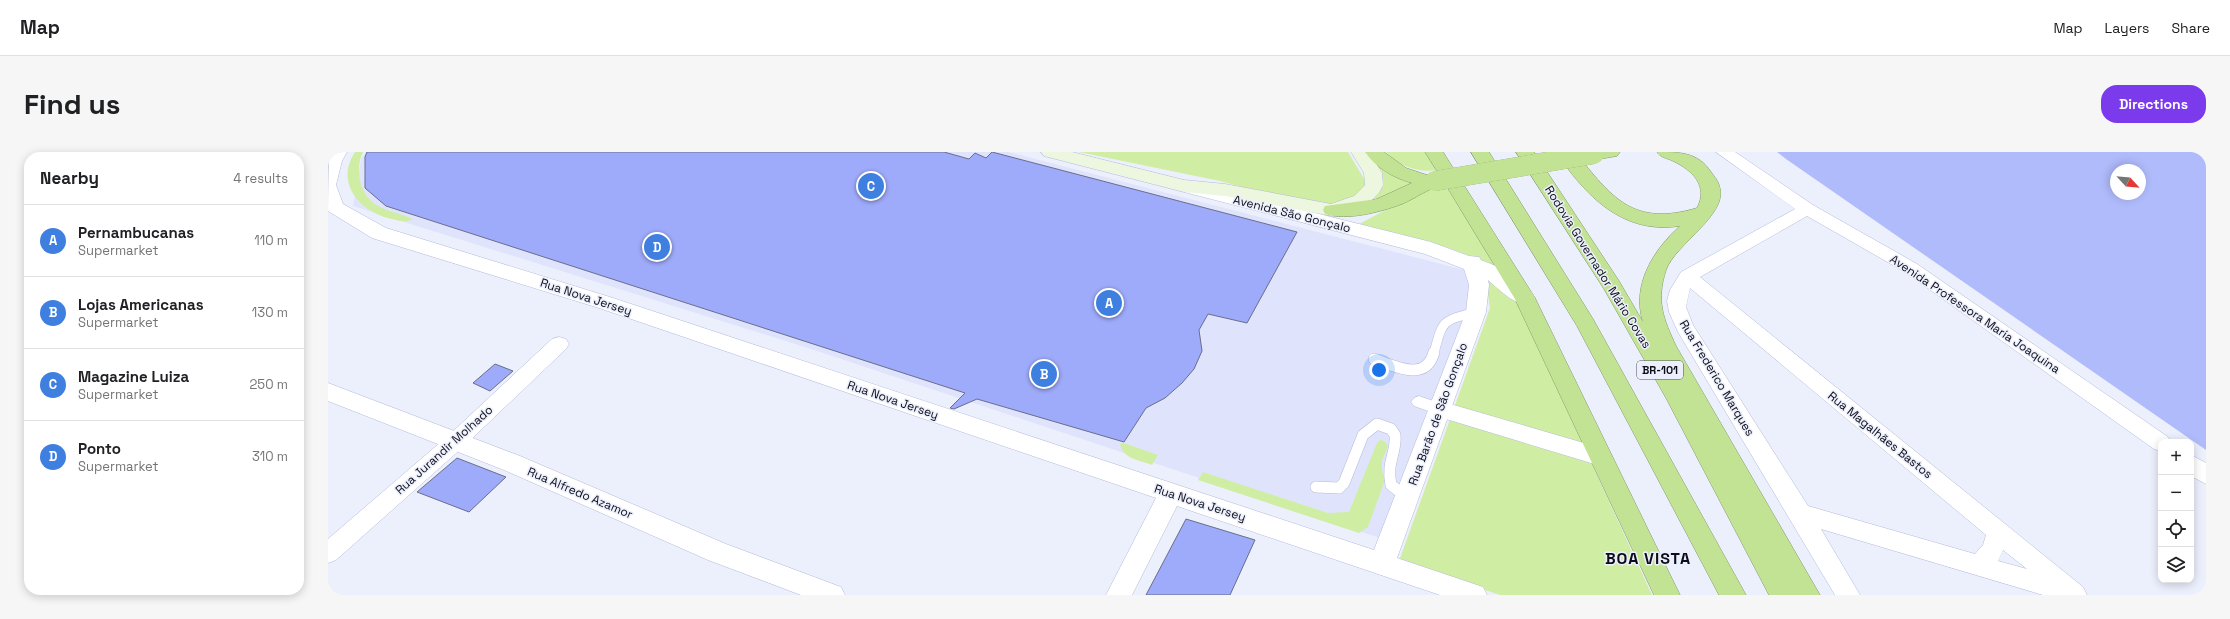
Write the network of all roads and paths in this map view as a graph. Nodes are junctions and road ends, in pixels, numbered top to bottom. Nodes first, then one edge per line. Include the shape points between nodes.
1 (338, 152) edge
2 (1050, 152) edge
3 (1360, 152) edge
4 (1374, 152) edge
5 (1434, 152) edge
6 (1480, 152) edge
7 (1524, 152) edge
8 (1565, 152) edge
9 (1666, 152) edge
10 (1724, 152) edge
11 (1603, 153) edge
12 (1433, 182) junction
13 (328, 184) edge
14 (1184, 186) junction
15 (328, 187) edge
16 (1806, 209) junction
17 (1332, 210) junction
18 (1705, 211) junction
19 (1472, 262) junction
20 (1686, 276) junction
21 (1525, 298) junction
22 (1476, 312) junction
23 (559, 344) dead end
24 (1374, 359) dead end
25 (328, 392) edge
26 (1418, 402) dead end
27 (1440, 409) junction
28 (456, 441) junction
29 (2158, 441) edge
30 (1601, 457) junction
31 (2194, 466) edge
32 (2206, 475) edge
33 (1316, 487) dead end
34 (1171, 494) junction
35 (1407, 497) junction
36 (1800, 513) junction
37 (1998, 532) junction
38 (328, 553) edge
39 (1382, 563) junction
40 (1978, 566) junction
41 (2074, 594) edge
42 (832, 595) edge
43 (1119, 595) edge
44 (1474, 595) edge
45 (1667, 595) edge
46 (1733, 595) edge
47 (1783, 595) edge
48 (1807, 595) edge
49 (1848, 595) edge

1 - 13 street via 333,160
2 - 14 main road, Avenida São Gonçalo
3 - 17 main road via 1373,173 1374,185 1370,193 1361,200
4 - 12 highway via 1388,166 1401,173
5 - 21 highway
6 - 46 highway, BR-101 via 1586,324
7 - 47 highway, Rodovia Governador Mário Covas / BR-101 via 1612,286 1675,394
8 - 18 highway via 1600,195 1617,207 1656,220 1676,220
9 - 18 highway via 1685,159 1707,178 1711,188 1711,199
10 - 16 street, Avenida Professora Maria Joaquina
11 - 12 highway, bridge
12 - 17 highway via 1395,199 1371,206 1353,210
14 - 17 main road via 1225,190
14 - 19 street, Avenida São Gonçalo via 1431,249
15 - 34 street, Rua Nova Jersey via 335,207 379,233 606,303
16 - 20 street
16 - 29 street, Avenida Professora Maria Joaquina via 1911,268
18 - 48 highway via 1662,256 1653,280 1651,311 1673,360
19 - 21 street, Avenida São Gonçalo via 1489,270
19 - 22 street, Rua Barão de São Gonçalo via 1479,285
20 - 36 street, Rua Frederico Marques via 1677,292 1678,314
20 - 37 street, Rua Magalhães Bastos
21 - 30 highway
22 - 24 lane via 1447,320 1441,327 1432,362 1425,368 1412,371
22 - 27 street, Rua Barão de São Gonçalo
23 - 28 street, Rua Jurandir Molhado
25 - 28 street, Rua Alfredo Azamor
26 - 27 street
27 - 30 street
27 - 35 street, Rua Barão de São Gonçalo
28 - 38 street, Rua Jurandir Molhado
28 - 42 street, Rua Alfredo Azamor via 717,552
30 - 45 highway
31 - 32 street
33 - 35 lane via 1339,488 1344,483 1363,435 1377,424 1395,433 1389,477 1391,485
34 - 39 street, Rua Nova Jersey
34 - 43 street
35 - 39 street, Rua Barão de São Gonçalo
36 - 40 street, Rua Magalhães Bastos
36 - 49 street, Rua Frederico Marques
37 - 40 street via 1988,558
37 - 41 street, Rua Magalhães Bastos
39 - 44 street, Rua Nova Jersey
40 - 41 street, Rua Magalhães Bastos

